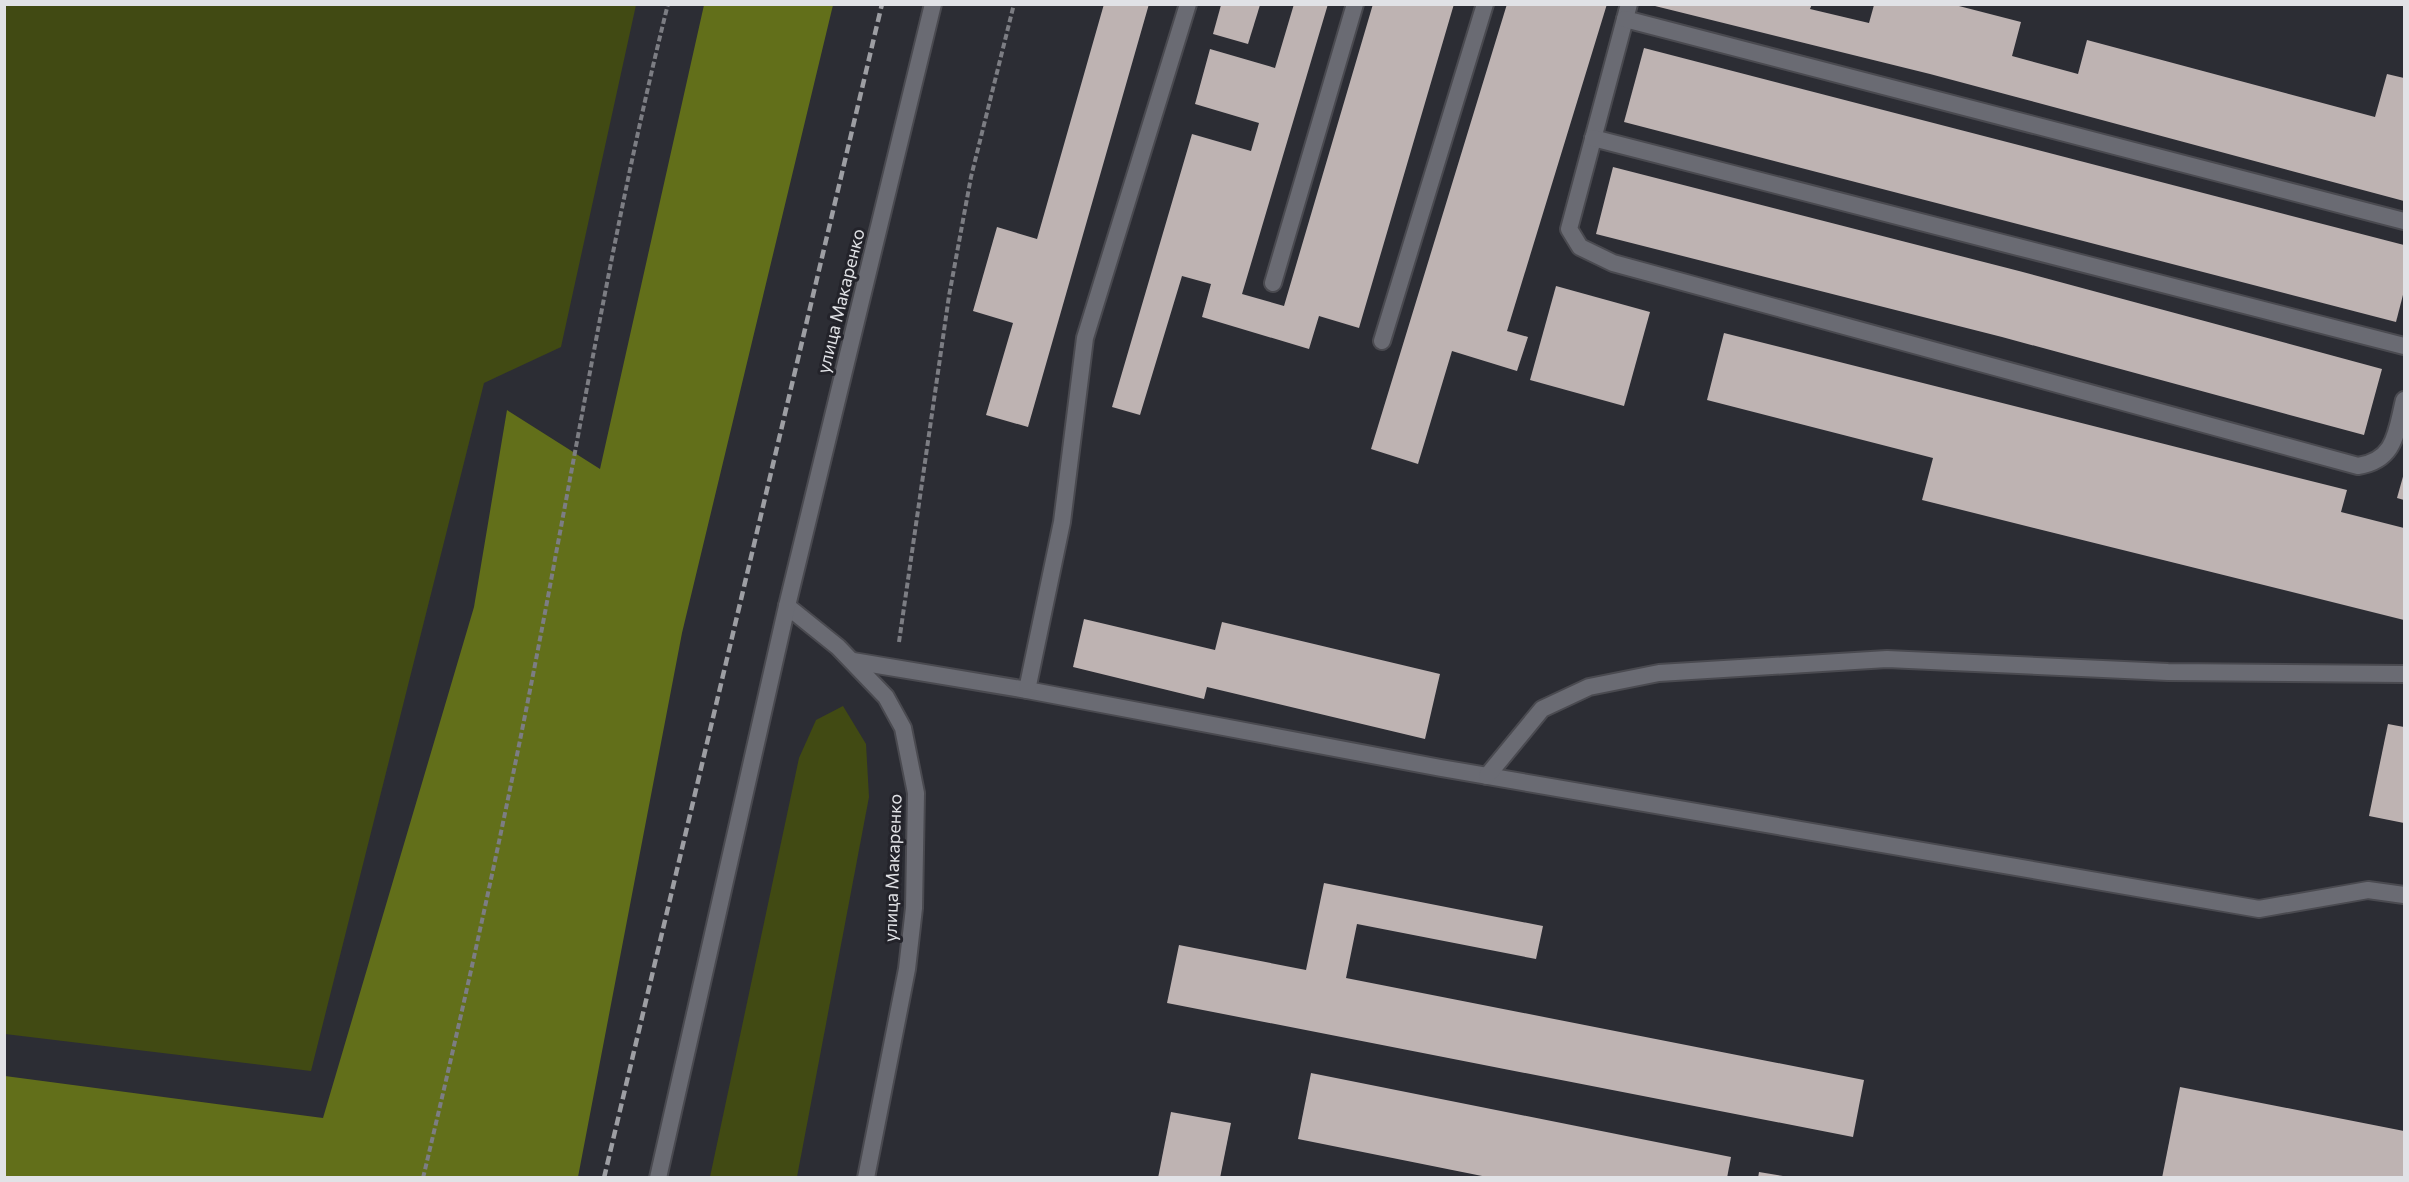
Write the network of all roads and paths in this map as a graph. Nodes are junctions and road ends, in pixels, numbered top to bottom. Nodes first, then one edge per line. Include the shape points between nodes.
1 (668, 4) edge
2 (933, 4) edge
3 (1014, 4) edge
4 (1188, 4) edge
5 (1355, 4) edge
6 (1485, 4) edge
7 (1627, 12) edge
8 (1593, 138) junction
9 (2404, 221) edge
10 (1273, 282) dead end
11 (1382, 341) dead end
12 (2404, 346) edge
13 (2404, 400) edge
14 (787, 606) junction
15 (853, 661) junction
16 (896, 666) junction
17 (2404, 674) edge
18 (1027, 690) junction
19 (1486, 776) junction
20 (2404, 895) edge
21 (423, 1178) edge
22 (658, 1178) edge
23 (866, 1178) edge

1 - 21 path via 585,393 511,781
2 - 14 main road, улица Макаренко
3 - 16 path via 970,177
4 - 18 main road via 1085,338 1062,522
5 - 10 main road
6 - 11 main road
7 - 8 main road
7 - 9 main road
8 - 12 main road
8 - 13 main road via 1569,229 1580,247 1613,263 2358,466 2376,464 2392,447
14 - 15 main road, улица Макаренко
14 - 22 main road, улица Макаренко
15 - 16 main road
15 - 23 main road, улица Макаренко via 886,697 903,728 916,794 914,908 907,969
16 - 18 main road
17 - 19 main road via 2168,672 1887,659 1659,673 1589,687 1542,709
18 - 19 main road
19 - 20 main road via 2259,909 2368,890

